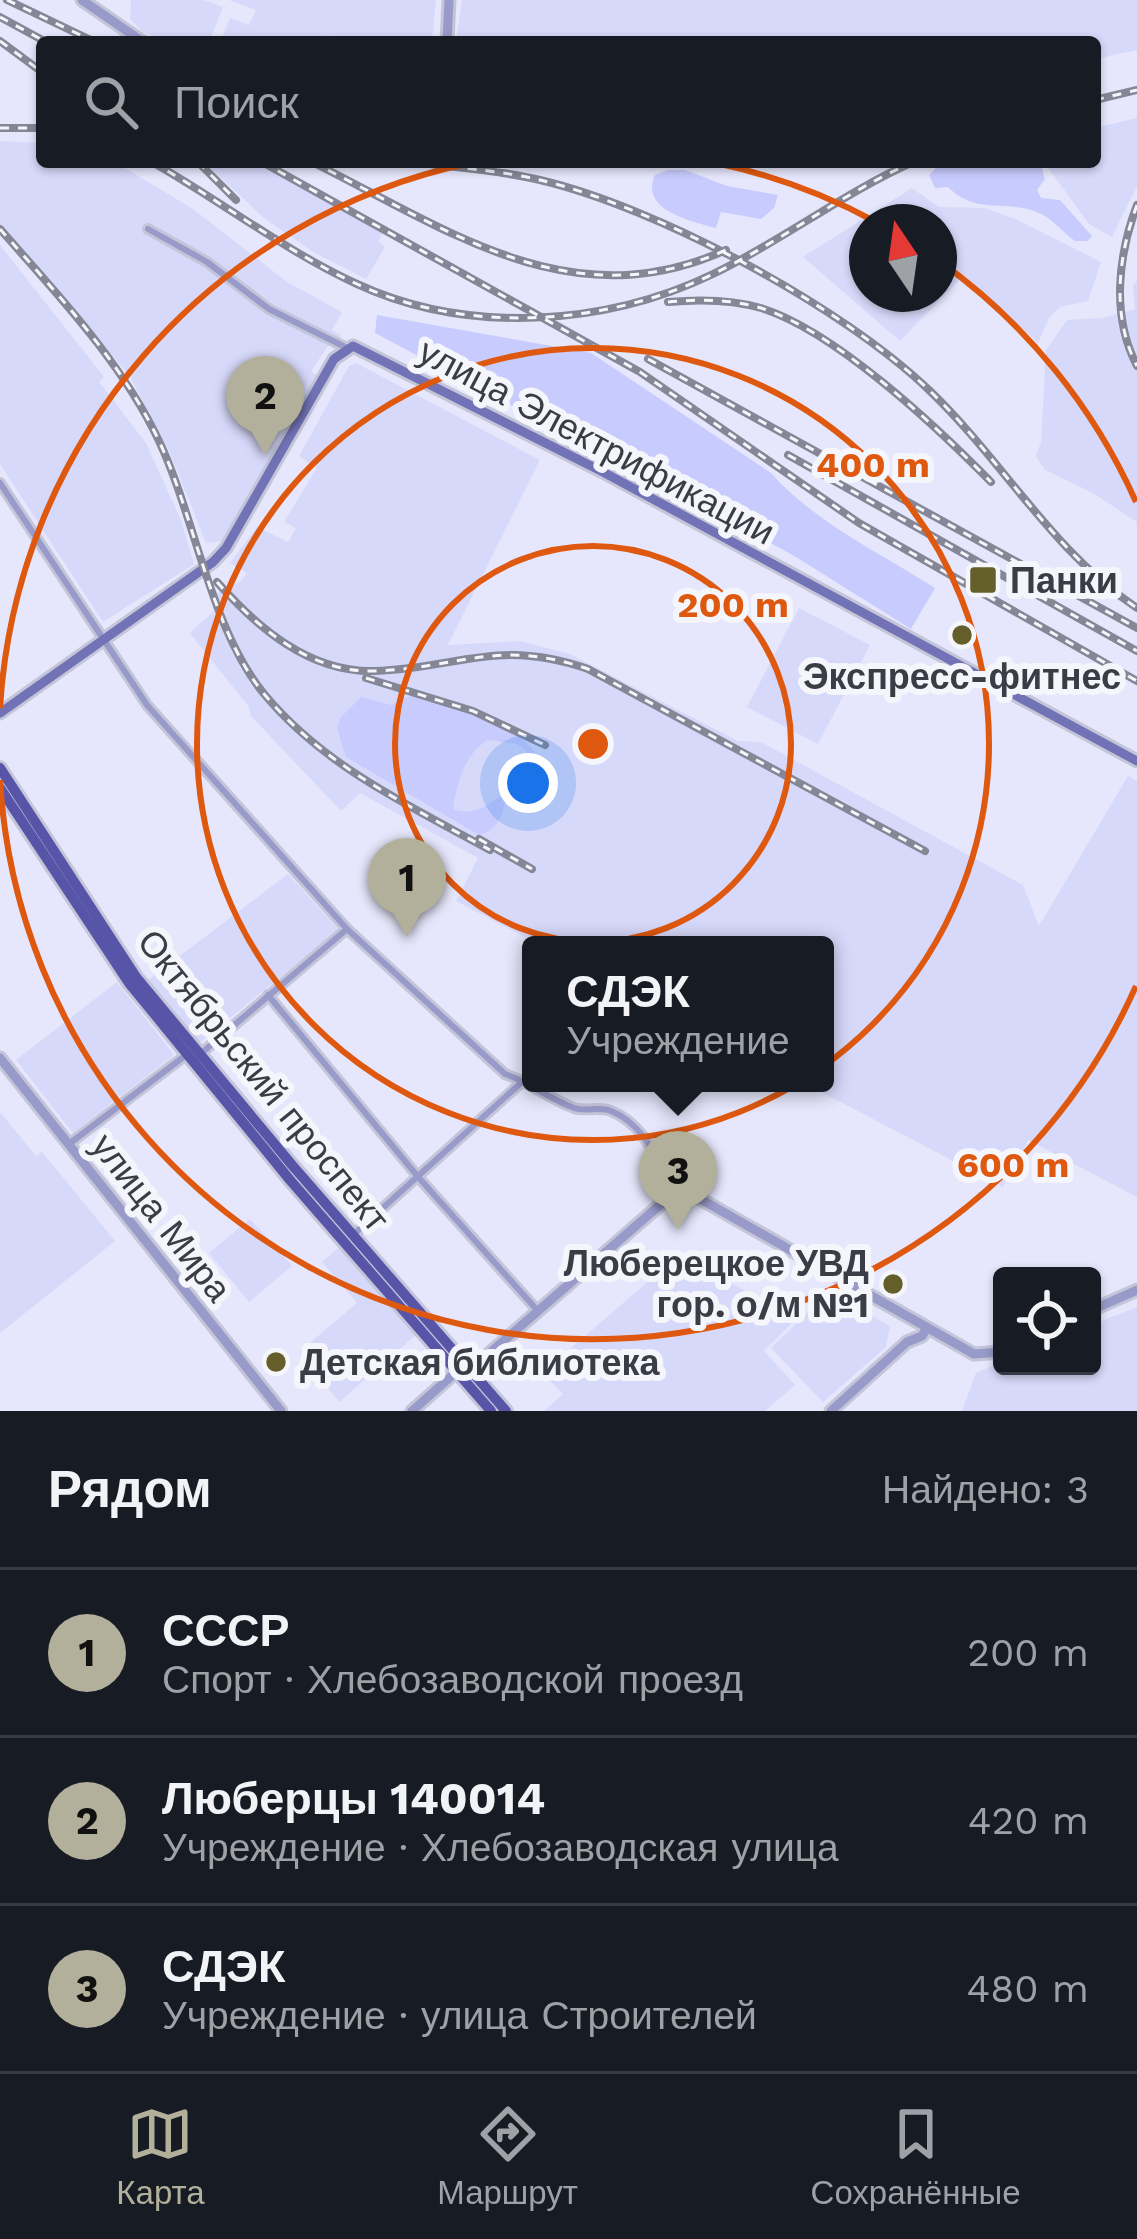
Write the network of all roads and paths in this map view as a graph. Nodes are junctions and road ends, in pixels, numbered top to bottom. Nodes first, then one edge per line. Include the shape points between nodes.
1 (82, 0) edge
2 (449, 0) edge
3 (134, 36) edge
4 (446, 36) edge
5 (148, 230) dead end
6 (346, 348) junction
7 (0, 483) edge
8 (102, 641) junction
9 (0, 713) edge
10 (1137, 761) edge
11 (0, 768) edge
12 (0, 788) edge
13 (347, 929) junction
14 (268, 995) junction
15 (192, 1055) junction
16 (0, 1058) edge
17 (522, 1081) edge
18 (522, 1082) edge
19 (544, 1092) edge
20 (69, 1144) junction
21 (419, 1178) junction
22 (676, 1191) junction
23 (352, 1236) junction
24 (1137, 1290) edge
25 (1101, 1306) edge
26 (537, 1310) junction
27 (912, 1319) junction
28 (927, 1328) junction
29 (907, 1342) junction
30 (993, 1353) edge
31 (462, 1370) junction
32 (281, 1411) edge
33 (412, 1411) edge
34 (490, 1411) edge
35 (506, 1411) edge
36 (831, 1411) edge

1 - 3 street
2 - 4 street
5 - 6 street
6 - 8 main road via 226,548
6 - 10 main road, улица Электрификации via 363,349 603,472
7 - 8 street
8 - 9 main road
8 - 13 street via 146,705
11 - 15 main road, Октябрьский проспект
12 - 15 main road, Октябрьский проспект via 103,947
13 - 14 street
13 - 17 street
14 - 15 street
14 - 21 street
15 - 20 street
15 - 23 main road, Октябрьский проспект
15 - 31 main road, Октябрьский проспект
16 - 20 street, улица Мира
18 - 21 street
19 - 22 street via 580,1111 610,1110 628,1121
20 - 32 street, улица Мира
21 - 23 street
21 - 26 street
22 - 26 street
22 - 27 street
23 - 31 main road, Октябрьский проспект
24 - 25 street
26 - 31 street
27 - 28 street
27 - 29 street
28 - 29 street
28 - 30 street via 974,1354
29 - 36 street
31 - 33 street
31 - 34 main road, Октябрьский проспект
31 - 35 main road, Октябрьский проспект

